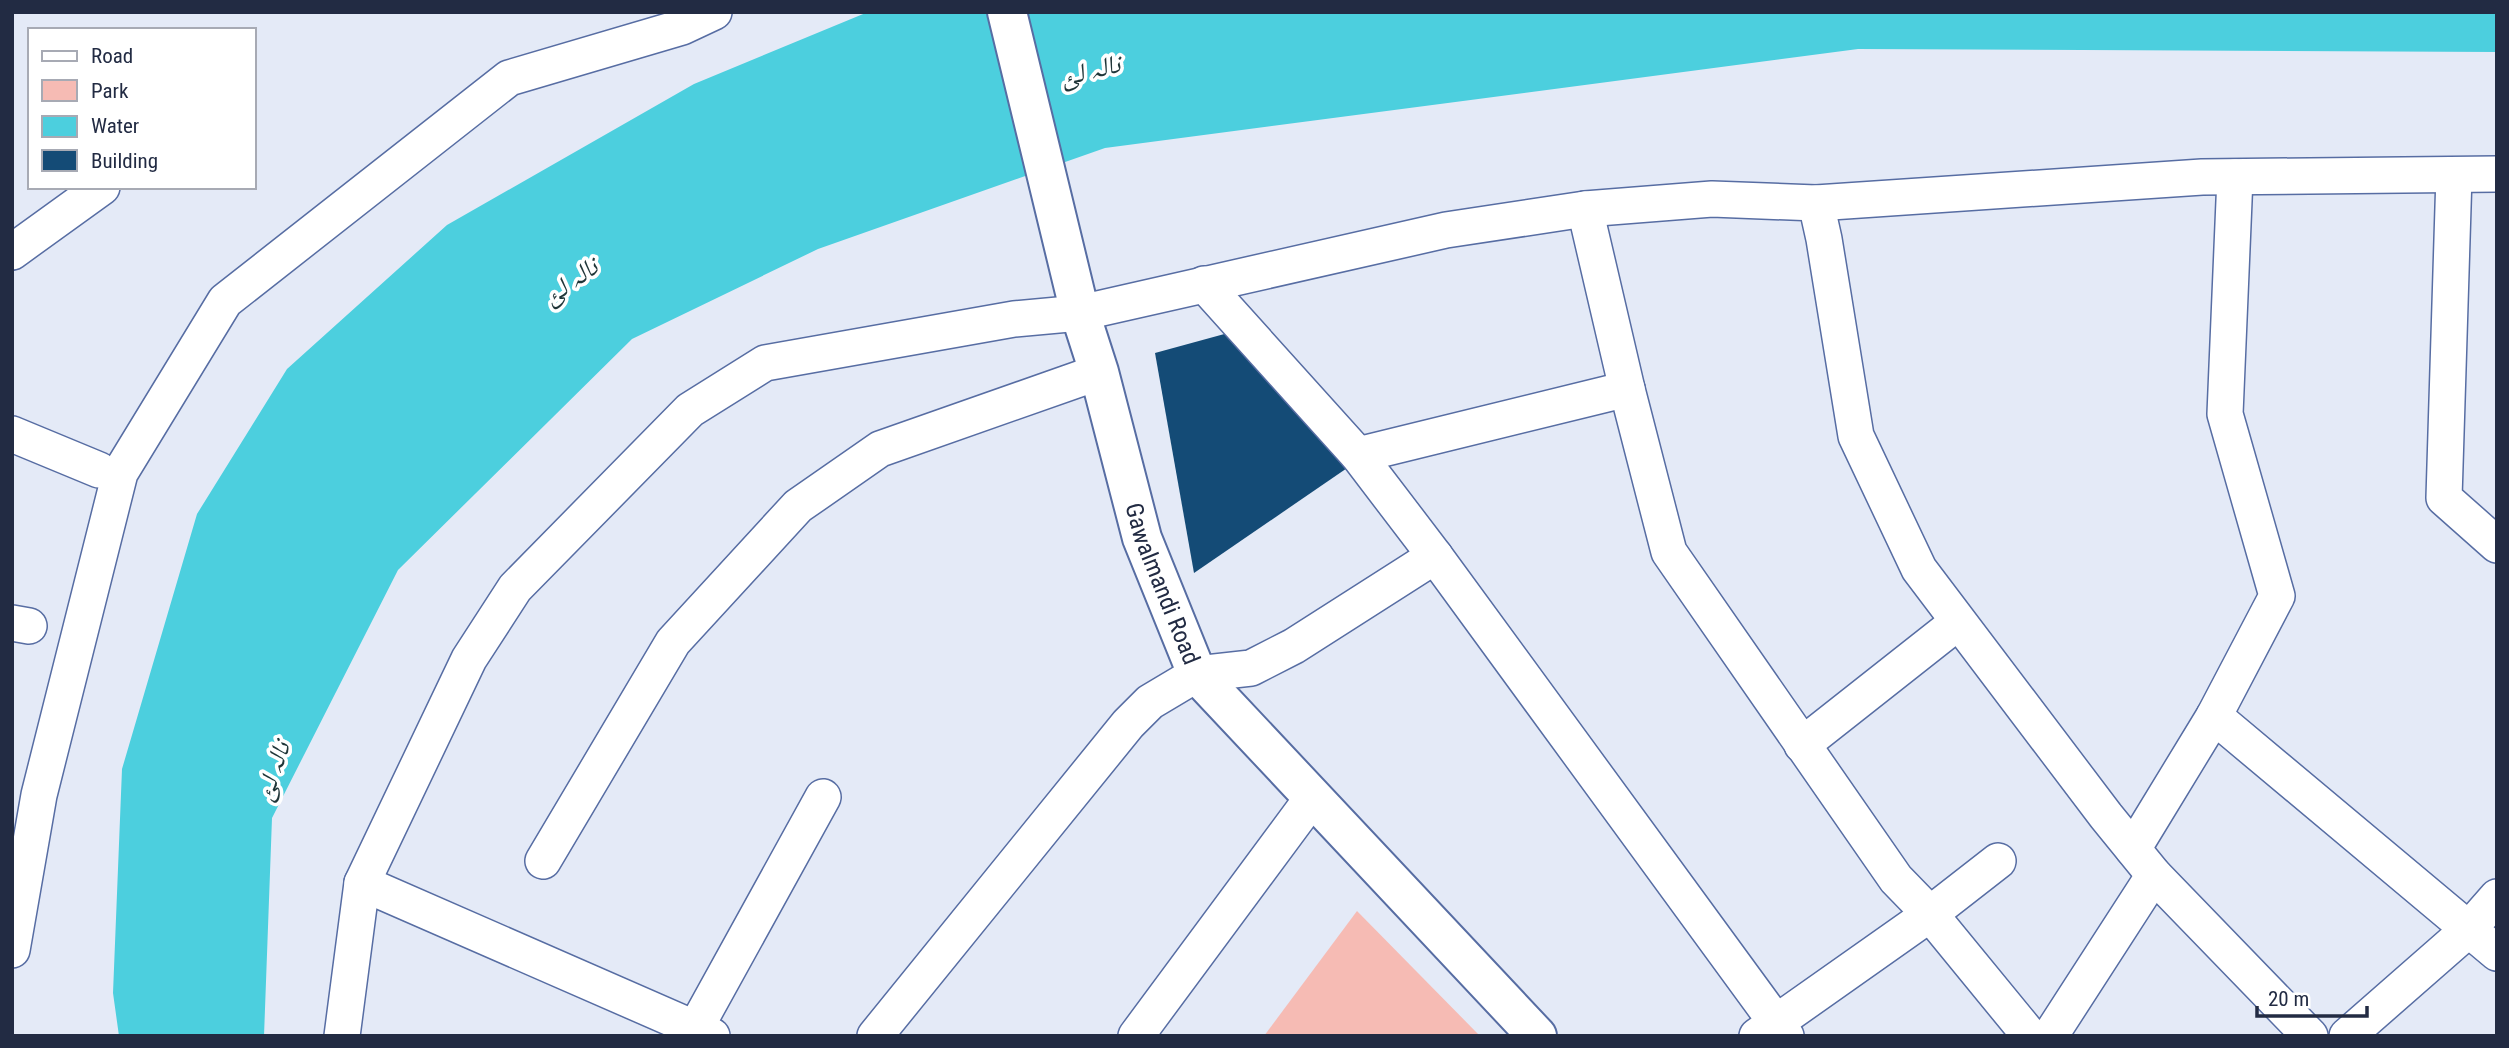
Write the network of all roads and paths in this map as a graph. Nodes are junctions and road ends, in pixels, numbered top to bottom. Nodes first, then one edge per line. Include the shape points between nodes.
1 (714, 12) edge
2 (1007, 12) edge
3 (2497, 174) edge
4 (2454, 175) junction
5 (2235, 177) junction
6 (99, 189) edge
7 (1816, 203) junction
8 (1585, 209) junction
9 (12, 252) edge
10 (1204, 284) junction
11 (1080, 313) junction
12 (1098, 372) junction
13 (1627, 389) junction
14 (12, 435) edge
15 (1358, 455) junction
16 (99, 470) dead end
17 (2497, 545) edge
18 (1436, 556) junction
19 (1958, 622) junction
20 (1197, 674) junction
21 (2214, 716) junction
22 (1802, 745) junction
23 (823, 797) dead end
24 (1313, 797) junction
25 (543, 861) dead end
26 (1998, 861) dead end
27 (2143, 862) junction
28 (362, 883) junction
29 (2497, 897) edge
30 (1930, 914) junction
31 (2468, 930) junction
32 (12, 950) edge
33 (2497, 953) edge
34 (1773, 1031) edge
35 (703, 1032) edge
36 (342, 1036) edge
37 (875, 1036) edge
38 (1136, 1036) edge
39 (1537, 1036) edge
40 (2030, 1036) edge
41 (2050, 1036) edge
42 (2310, 1036) edge
43 (2347, 1036) edge

1 - 32 street via 682,27 509,78 225,301 120,473 39,795
2 - 11 street, Gawalmandi Road
3 - 4 street
4 - 5 street
4 - 17 street via 2444,498
5 - 7 street
5 - 21 street via 2225,414 2277,596
6 - 9 street
7 - 8 street via 1712,199
7 - 19 street via 1856,436 1919,569
8 - 10 street via 1446,230
8 - 13 street
10 - 11 street
10 - 15 street
11 - 12 street, Gawalmandi Road
11 - 28 street via 1014,319 765,363 690,410 515,588 469,659
12 - 20 street, Gawalmandi Road via 1142,538
12 - 25 street via 880,449 798,506 673,642
13 - 15 street
13 - 22 street via 1669,552
14 - 16 street
15 - 18 street
18 - 20 street via 1251,668
18 - 34 street
19 - 22 street
19 - 27 street
20 - 24 street, Gawalmandi Road
20 - 37 street via 1150,702 1128,724
21 - 27 street
21 - 31 street
22 - 30 street via 1896,879
23 - 35 street
24 - 38 street
24 - 39 street, Gawalmandi Road
26 - 30 street
27 - 41 street
27 - 42 street
28 - 35 street
28 - 36 street
29 - 31 street
30 - 34 street
30 - 40 street
31 - 33 street
31 - 43 street

